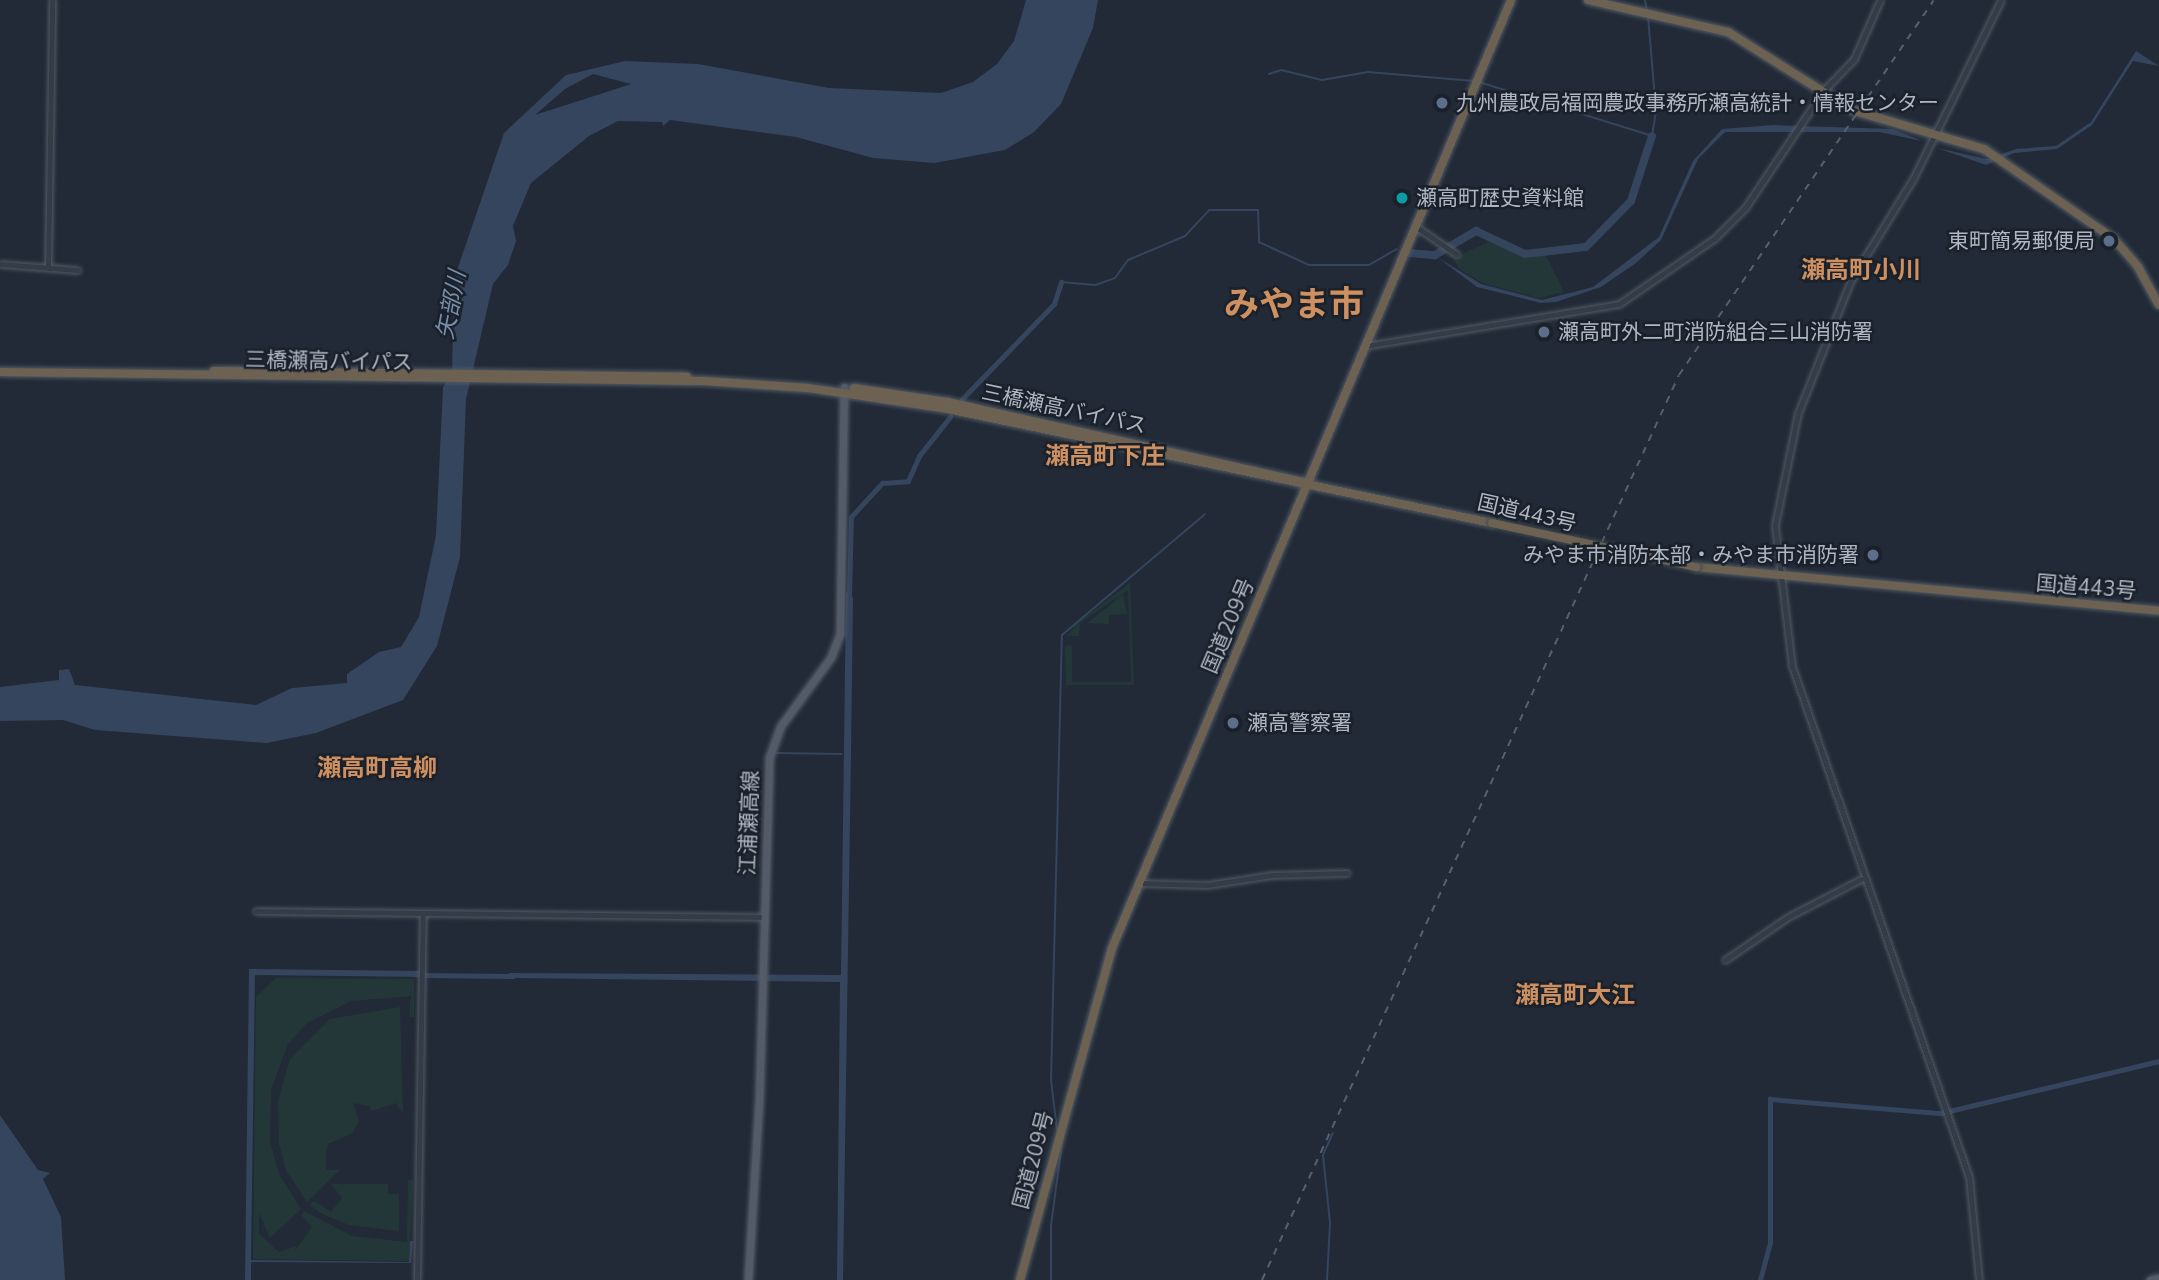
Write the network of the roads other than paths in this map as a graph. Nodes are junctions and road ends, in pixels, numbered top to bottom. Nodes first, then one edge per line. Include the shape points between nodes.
1 (52, 0) edge
2 (1511, 0) edge
3 (1588, 0) edge
4 (1880, 0) edge
5 (2001, 0) edge
6 (1823, 91) junction
7 (1936, 135) junction
8 (1415, 226) junction
9 (1456, 254) dead end
10 (0, 264) edge
11 (48, 268) junction
12 (78, 271) dead end
13 (2159, 305) edge
14 (1365, 346) junction
15 (0, 370) edge
16 (844, 390) junction
17 (1306, 484) junction
18 (1779, 575) junction
19 (2159, 611) edge
20 (1347, 873) dead end
21 (1861, 879) junction
22 (1138, 883) junction
23 (256, 911) dead end
24 (423, 913) junction
25 (763, 917) junction
26 (1725, 960) dead end
27 (2159, 1278) edge
28 (417, 1280) edge
29 (748, 1280) edge
30 (1020, 1280) edge
31 (1979, 1280) edge
32 (2150, 1280) edge

1 - 11 street
2 - 8 highway, 国道209号
3 - 6 highway via 1728,32
4 - 6 street via 1854,59
5 - 7 street
6 - 7 highway via 1869,117
6 - 14 street via 1733,221 1619,304
7 - 13 highway via 1984,149 2101,228 2138,267
7 - 18 street via 1860,262 1806,392 1776,508
8 - 9 street
8 - 14 highway, 国道209号
10 - 11 street
11 - 12 street
14 - 17 highway, 国道209号
15 - 16 highway, 三橋瀬高バイパス via 631,379
16 - 17 highway, 三橋瀬高バイパス
16 - 25 main road, 江浦瀬高線 via 840,633 831,657 771,748
17 - 18 highway, 国道443号, bridge via 1696,567
17 - 22 highway, 国道209号
18 - 19 highway, 国道443号
18 - 21 street via 1789,656
20 - 22 street via 1272,875 1207,885
21 - 26 street via 1788,917
21 - 31 street via 1974,1198
22 - 30 highway, 国道209号 via 1098,985
23 - 24 street
24 - 25 street
24 - 28 street
25 - 29 main road, 江浦瀬高線
27 - 32 main road

